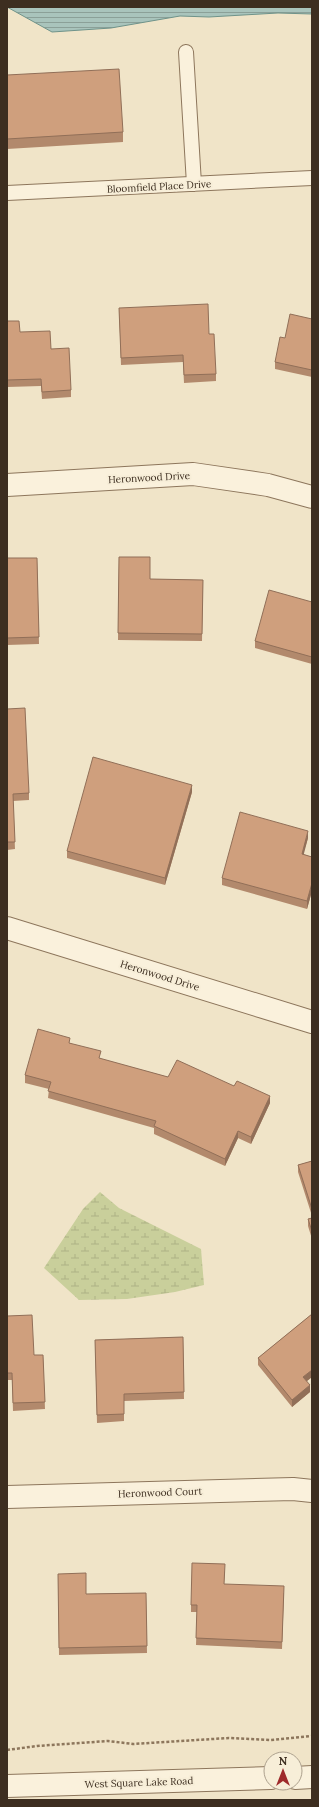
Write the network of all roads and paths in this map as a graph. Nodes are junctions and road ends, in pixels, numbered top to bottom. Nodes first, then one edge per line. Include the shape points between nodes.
1 (186, 52) dead end
2 (312, 178) edge
3 (194, 184) junction
4 (7, 194) edge
5 (7, 485) edge
6 (312, 497) edge
7 (7, 928) edge
8 (312, 1022) edge
9 (312, 1491) edge
10 (7, 1497) edge
11 (312, 1736) edge
12 (7, 1750) edge
13 (263, 1778) edge
14 (7, 1786) edge

1 - 3 lane
2 - 3 lane, Bloomfield Place Drive
3 - 4 lane, Bloomfield Place Drive
5 - 6 street, Heronwood Drive via 193,474 268,485
7 - 8 street, Heronwood Drive
9 - 10 street, Heronwood Court via 294,1489
11 - 12 path via 271,1740 229,1738 133,1744 108,1741
13 - 14 street, West Square Lake Road

